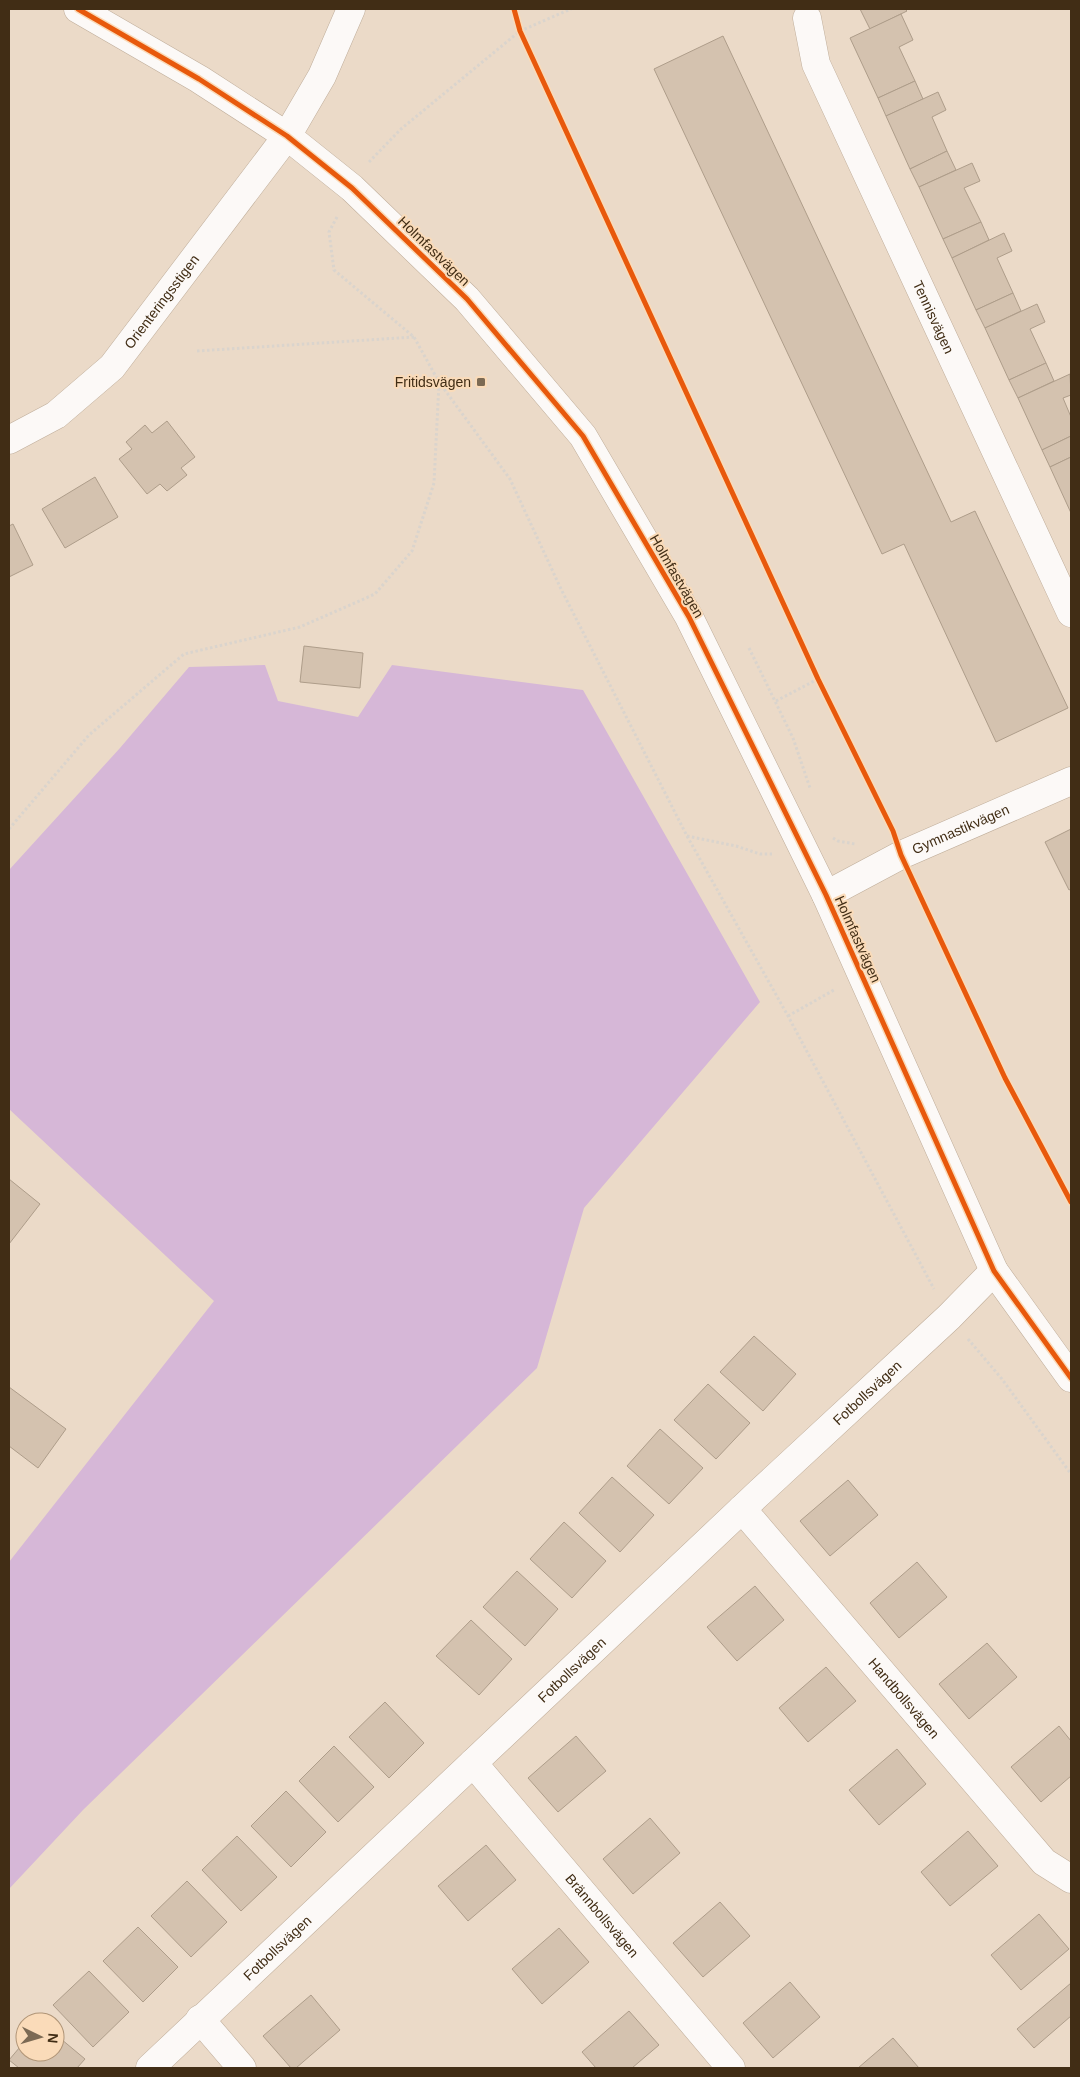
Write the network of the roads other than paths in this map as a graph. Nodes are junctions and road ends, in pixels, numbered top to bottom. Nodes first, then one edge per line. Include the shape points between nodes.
1 (78, 9) edge
2 (351, 9) edge
3 (807, 18) dead end
4 (287, 136) junction
5 (9, 440) edge
6 (1071, 613) edge
7 (1071, 780) edge
8 (826, 895) junction
9 (994, 1271) junction
10 (1071, 1378) edge
11 (742, 1509) junction
12 (474, 1763) junction
13 (1071, 1879) edge
14 (200, 2019) junction
15 (150, 2068) edge
16 (242, 2068) edge
17 (731, 2068) edge

1 - 4 street, Holmfastvägen via 199,79
2 - 4 street via 322,76
3 - 6 street, Tennisvägen via 816,64
4 - 5 street, Orienteringsstigen via 112,367 56,416
4 - 8 street, Holmfastvägen via 352,188 467,299 583,436 689,617
7 - 8 street, Gymnastikvägen via 901,855
8 - 9 street, Holmfastvägen
9 - 10 street, Holmfastvägen
9 - 11 street, Fotbollsvägen via 949,1317
11 - 12 street, Fotbollsvägen
11 - 13 street, Handbollsvägen via 1044,1862
12 - 14 street, Fotbollsvägen
12 - 17 street, Brännbollsvägen
14 - 15 street, Fotbollsvägen
14 - 16 street

